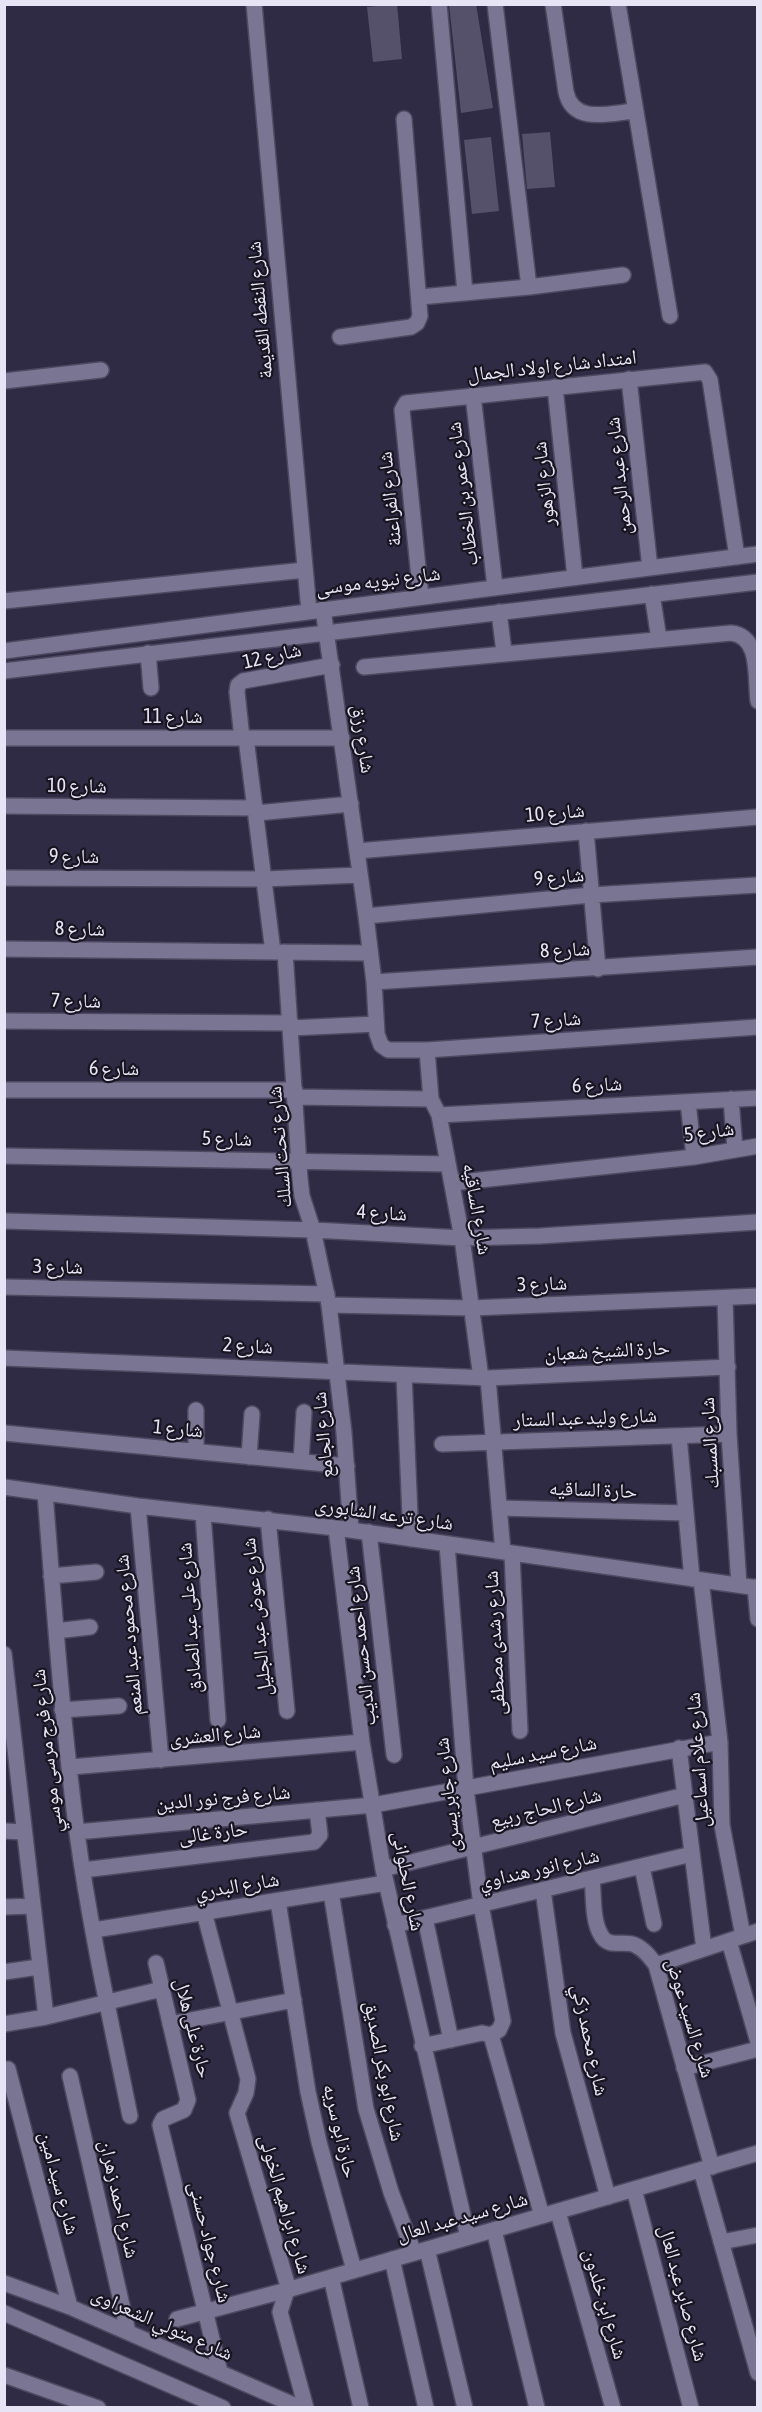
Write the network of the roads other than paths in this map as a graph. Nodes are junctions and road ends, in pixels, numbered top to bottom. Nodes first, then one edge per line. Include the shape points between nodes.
1 (254, 4) edge
2 (439, 4) edge
3 (495, 4) edge
4 (554, 4) edge
5 (618, 4) edge
6 (635, 111) junction
7 (404, 119) dead end
8 (623, 275) dead end
9 (529, 287) junction
10 (465, 293) junction
11 (420, 297) junction
12 (670, 316) dead end
13 (340, 337) dead end
14 (101, 370) dead end
15 (629, 379) junction
16 (4, 381) edge
17 (555, 387) junction
18 (472, 395) junction
19 (410, 402) joint
20 (758, 554) edge
21 (737, 557) junction
22 (650, 568) junction
23 (305, 570) junction
24 (575, 577) junction
25 (758, 582) edge
26 (495, 587) junction
27 (652, 594) junction
28 (421, 597) junction
29 (4, 601) edge
30 (316, 610) junction
31 (499, 612) junction
32 (327, 633) junction
33 (659, 639) junction
34 (4, 651) edge
35 (504, 652) junction
36 (148, 653) junction
37 (332, 665) junction
38 (364, 667) dead end
39 (4, 671) edge
40 (151, 688) dead end
41 (758, 701) edge
42 (4, 738) edge
43 (244, 738) junction
44 (342, 738) junction
45 (351, 804) junction
46 (4, 806) edge
47 (257, 811) junction
48 (758, 817) edge
49 (586, 831) junction
50 (357, 851) junction
51 (360, 875) junction
52 (4, 878) edge
53 (264, 879) junction
54 (758, 885) edge
55 (591, 895) junction
56 (366, 916) junction
57 (4, 949) edge
58 (279, 952) junction
59 (370, 953) junction
60 (758, 957) edge
61 (598, 969) junction
62 (374, 982) junction
63 (4, 1021) edge
64 (376, 1024) junction
65 (291, 1026) junction
66 (758, 1028) edge
67 (427, 1050) junction
68 (4, 1090) edge
69 (295, 1094) junction
70 (758, 1098) edge
71 (431, 1099) junction
72 (731, 1100) junction
73 (688, 1102) junction
74 (439, 1115) junction
75 (758, 1146) edge
76 (735, 1150) junction
77 (4, 1156) edge
78 (693, 1156) junction
79 (299, 1161) junction
80 (448, 1164) junction
81 (452, 1183) junction
82 (4, 1221) edge
83 (758, 1222) edge
84 (313, 1230) junction
85 (462, 1238) junction
86 (4, 1287) edge
87 (758, 1296) edge
88 (725, 1299) junction
89 (328, 1300) junction
90 (472, 1308) junction
91 (4, 1358) edge
92 (728, 1367) junction
93 (338, 1372) junction
94 (404, 1375) junction
95 (485, 1378) junction
96 (196, 1410) dead end
97 (304, 1412) dead end
98 (252, 1414) dead end
99 (4, 1433) edge
100 (729, 1434) junction
101 (679, 1436) junction
102 (494, 1442) junction
103 (442, 1444) dead end
104 (196, 1452) junction
105 (249, 1456) junction
106 (301, 1461) junction
107 (347, 1466) junction
108 (4, 1487) edge
109 (45, 1493) junction
110 (138, 1506) junction
111 (499, 1508) junction
112 (686, 1513) junction
113 (203, 1514) junction
114 (268, 1519) junction
115 (336, 1528) junction
116 (351, 1530) junction
117 (369, 1532) junction
118 (411, 1539) junction
119 (447, 1544) junction
120 (508, 1553) junction
121 (96, 1572) dead end
122 (51, 1576) junction
123 (697, 1580) junction
124 (739, 1585) junction
125 (756, 1588) edge
126 (758, 1619) edge
127 (90, 1627) dead end
128 (56, 1630) junction
129 (4, 1654) edge
130 (6, 1691) edge
131 (119, 1706) dead end
132 (62, 1710) junction
133 (287, 1711) dead end
134 (218, 1720) dead end
135 (520, 1731) dead end
136 (362, 1742) junction
137 (720, 1742) junction
138 (679, 1749) junction
139 (394, 1755) dead end
140 (161, 1760) junction
141 (11, 1763) edge
142 (71, 1767) junction
143 (466, 1789) junction
144 (685, 1795) junction
145 (373, 1805) junction
146 (317, 1810) junction
147 (4, 1831) edge
148 (24, 1832) junction
149 (77, 1832) junction
150 (474, 1848) junction
151 (692, 1854) junction
152 (642, 1867) junction
153 (83, 1870) junction
154 (384, 1876) junction
155 (592, 1878) junction
156 (543, 1890) junction
157 (331, 1892) junction
158 (278, 1900) junction
159 (481, 1905) junction
160 (33, 1906) junction
161 (4, 1907) edge
162 (204, 1912) junction
163 (425, 1918) junction
164 (654, 1924) dead end
165 (395, 1925) junction
166 (94, 1930) junction
167 (743, 1936) edge
168 (704, 1949) junction
169 (156, 1963) dead end
170 (656, 1965) junction
171 (39, 1967) junction
172 (4, 1972) edge
173 (162, 1989) junction
174 (294, 2000) junction
175 (107, 2002) junction
176 (231, 2013) junction
177 (46, 2017) junction
178 (4, 2024) edge
179 (170, 2024) junction
180 (491, 2035) junction
181 (451, 2040) junction
182 (758, 2042) edge
183 (422, 2046) junction
184 (758, 2049) edge
185 (684, 2068) junction
186 (8, 2069) dead end
187 (70, 2076) dead end
188 (130, 2116) dead end
189 (160, 2123) joint
190 (758, 2153) edge
191 (706, 2168) junction
192 (634, 2189) junction
193 (608, 2197) junction
194 (558, 2211) junction
195 (542, 2216) junction
196 (494, 2230) junction
197 (758, 2235) edge
198 (468, 2237) junction
199 (721, 2242) junction
200 (421, 2251) junction
201 (392, 2259) junction
202 (354, 2270) junction
203 (331, 2277) junction
204 (4, 2283) edge
205 (287, 2290) junction
206 (70, 2307) junction
207 (205, 2311) junction
208 (4, 2313) edge
209 (750, 2316) edge
210 (177, 2319) dead end
211 (128, 2332) junction
212 (220, 2372) junction
213 (758, 2373) edge
214 (4, 2375) edge
215 (98, 2408) edge
216 (223, 2408) edge
217 (301, 2408) edge
218 (306, 2408) edge
219 (361, 2408) edge
220 (426, 2408) edge
221 (465, 2408) edge
222 (537, 2408) edge
223 (613, 2408) edge
224 (691, 2408) edge

1 - 23 street, شارع النقطه القديمة
2 - 10 street
3 - 9 street
4 - 6 street via 569,104 584,115
5 - 6 street
6 - 12 street
7 - 11 street
8 - 9 street
9 - 10 street
10 - 11 street
11 - 13 street via 420,316 411,327
14 - 16 street
15 - 17 street, امتداد شارع اولاد الجمال
15 - 21 street, امتداد شارع اولاد الجمال via 699,371 705,372 710,380
15 - 22 street, شارع عبد الرحمن
17 - 18 street, امتداد شارع اولاد الجمال
17 - 24 street, شارع الزهور
18 - 19 street, امتداد شارع اولاد الجمال
18 - 26 street, شارع عمر بن الخطاب
19 - 28 street, شارع الفراعنة via 402,410
20 - 21 street, شارع نبويه موسى
21 - 22 street, شارع نبويه موسى
22 - 24 street, شارع نبويه موسى
23 - 29 street
23 - 30 street, شارع النقطه القديمة
24 - 26 street, شارع نبويه موسى
25 - 27 street
26 - 28 street, شارع نبويه موسى
27 - 31 street
27 - 33 street
28 - 30 street, شارع نبويه موسى
30 - 32 street, شارع رزق
30 - 34 street, شارع نبويه موسى
31 - 32 street
31 - 35 street
32 - 36 street
32 - 37 street, شارع رزق
33 - 35 street
33 - 41 street via 730,633 742,636 753,650
35 - 38 street
36 - 39 street
36 - 40 street
37 - 43 street, شارع 12 via 243,681 237,692
37 - 44 street, شارع رزق
42 - 43 street, شارع 11
43 - 44 street, شارع 11
43 - 47 street, شارع تحت السلك
44 - 45 street, شارع رزق
45 - 47 street, شارع 10
45 - 50 street, شارع رزق
46 - 47 street, شارع 10
47 - 53 street, شارع تحت السلك
48 - 49 street, شارع 10
49 - 50 street, شارع 10
49 - 55 street
50 - 51 street, شارع رزق
51 - 53 street, شارع 9
51 - 56 street, شارع رزق
52 - 53 street, شارع 9
53 - 58 street, شارع تحت السلك
54 - 55 street, شارع 9
55 - 56 street, شارع 9
55 - 61 street
56 - 59 street, شارع رزق
57 - 58 street, شارع 8
58 - 59 street, شارع 8
58 - 65 street, شارع تحت السلك
59 - 62 street, شارع رزق
60 - 61 street, شارع 8
61 - 62 street, شارع 8
62 - 64 street, شارع رزق
63 - 65 street, شارع 7
64 - 65 street, شارع 7
64 - 67 street, شارع 7 via 381,1045 388,1050
65 - 69 street, شارع تحت السلك
66 - 67 street, شارع 7
67 - 71 street, شارع الساقيه
68 - 69 street, شارع 6
69 - 71 street, شارع 6
69 - 79 street, شارع تحت السلك
70 - 72 street, شارع 6
71 - 74 street, شارع الساقيه
72 - 73 street, شارع 6
72 - 76 street
73 - 74 street, شارع 6
73 - 78 street
74 - 80 street, شارع الساقيه
75 - 76 street, شارع 5
76 - 78 street, شارع 5
77 - 79 street, شارع 5
78 - 81 street, شارع 5
79 - 80 street, شارع 5
79 - 84 street, شارع تحت السلك via 302,1196
80 - 81 street, شارع الساقيه
81 - 85 street, شارع الساقيه
82 - 84 street, شارع 4
83 - 85 street, شارع 4
84 - 85 street, شارع 4
84 - 89 street, شارع تحت السلك
85 - 90 street, شارع الساقيه
86 - 89 street, شارع 3
87 - 88 street, شارع 3
88 - 90 street, شارع 3
88 - 92 street, شارع المسبك
89 - 90 street, شارع 3
89 - 93 street, شارع تحت السلك
90 - 95 street, شارع الساقيه
91 - 93 street, شارع 2
92 - 95 street, حارة الشيخ شعبان
92 - 100 street, شارع المسبك
93 - 94 street, شارع 2
93 - 107 street, شارع الجامع
94 - 95 street, شارع 2
94 - 118 street
95 - 102 street, شارع الساقيه
96 - 104 street
97 - 106 street
98 - 105 street
99 - 104 street, شارع 1
100 - 101 street, شارع وليد عبد الستار
100 - 124 street, شارع المسبك
101 - 102 street, شارع وليد عبد الستار
101 - 112 street, شارع علام اسماعيل
102 - 103 street, شارع وليد عبد الستار
102 - 111 street, شارع الساقيه
104 - 105 street, شارع 1
105 - 106 street, شارع 1
106 - 107 street, شارع 1
107 - 116 street, شارع الجامع
108 - 109 street, شارع ترعه الشابورى
109 - 110 street, شارع ترعه الشابورى
109 - 122 street, شارع فرج مرسى موسي
110 - 113 street, شارع ترعه الشابورى
110 - 140 street, شارع محمود عبد المنعم
111 - 112 street, حارة الساقيه
111 - 120 street, شارع الساقيه
112 - 123 street, شارع علام اسماعيل
113 - 114 street, شارع ترعه الشابورى
113 - 134 street, شارع على عبد الصادق
114 - 115 street, شارع ترعه الشابورى
114 - 133 street, شارع عوض عبد الجليل
115 - 116 street, شارع ترعه الشابورى
115 - 136 street, شارع الحلوانى
116 - 117 street, شارع ترعه الشابورى
117 - 118 street, شارع ترعه الشابورى
117 - 139 street, شارع احمد حسن الديب
118 - 119 street, شارع ترعه الشابورى
119 - 120 street, شارع ترعه الشابورى
119 - 143 street, شارع جابر يسرى
120 - 123 street, شارع ترعه الشابورى
120 - 135 street, شارع رشدى مصطفى
121 - 122 street
122 - 128 street, شارع فرج مرسى موسي
123 - 124 street, شارع ترعه الشابورى
123 - 137 street, شارع علام اسماعيل
124 - 125 street, شارع ترعه الشابورى
125 - 126 street
127 - 128 street
128 - 132 street, شارع فرج مرسى موسي
129 - 130 street
130 - 141 street
131 - 132 street
132 - 142 street, شارع فرج مرسى موسي
136 - 140 street, شارع العشرى
136 - 145 street, شارع الحلوانى
137 - 138 street, شارع سيد سليم
137 - 167 street, شارع علام اسماعيل via 722,1825
138 - 143 street, شارع سيد سليم
138 - 144 street
140 - 142 street, شارع العشرى
141 - 148 street
142 - 149 street, شارع فرج مرسى موسي
143 - 145 street, شارع سيد سليم
143 - 150 street, شارع جابر يسرى
144 - 150 street, شارع الحاج ربيع
144 - 151 street
145 - 146 street, شارع فرج نور الدين
145 - 154 street, شارع الحلوانى
146 - 149 street, شارع فرج نور الدين
146 - 153 street, حارة غالى via 320,1835 314,1842
147 - 148 street
148 - 160 street
149 - 153 street, شارع فرج مرسى موسي
150 - 154 street, شارع الحاج ربيع
150 - 159 street, شارع جابر يسرى
151 - 152 street, شارع انور هنداوي
151 - 168 street
152 - 155 street, شارع انور هنداوي
152 - 164 street
153 - 166 street, شارع فرج مرسى موسي
154 - 157 street, شارع البدري
154 - 165 street, شارع الحلوانى
155 - 156 street, شارع انور هنداوي
155 - 170 street, شارع السيد عوض via 597,1927 602,1938 611,1943 633,1944
156 - 159 street, شارع انور هنداوي
156 - 193 street, شارع محمد زكي via 563,2033
157 - 158 street, شارع البدري
157 - 200 street, شارع ابو بكر الصديق via 366,2109 391,2192
158 - 162 street, شارع البدري
158 - 174 street, حارة ابو سريه
159 - 163 street, شارع انور هنداوي
159 - 180 street, شارع جابر يسرى via 503,2020 499,2030
160 - 161 street
160 - 171 street
162 - 166 street, شارع البدري
162 - 176 street, شارع ابراهيم الخولى
163 - 165 street, شارع انور هنداوي
163 - 181 street
165 - 183 street, شارع الحلوانى
166 - 175 street, شارع فرج مرسى موسي
167 - 168 street
167 - 182 street, شارع علام اسماعيل
168 - 170 street
169 - 173 street, حارة على هلال
170 - 185 street, شارع السيد عوض
171 - 172 street
171 - 177 street
173 - 175 street
173 - 179 street, حارة على هلال
174 - 176 street
174 - 202 street, حارة ابو سريه via 319,2142
175 - 177 street
175 - 188 street, شارع فرج مرسى موسي
176 - 179 street
176 - 205 street, شارع ابراهيم الخولى via 248,2079 237,2113
177 - 178 street
179 - 189 street, حارة على هلال via 188,2100 184,2110
180 - 181 street via 482,2033
180 - 195 street
181 - 183 street
183 - 198 street, شارع الحلوانى
184 - 185 street
185 - 191 street, شارع السيد عوض
186 - 206 street, شارع سيد امين
187 - 211 street, شارع احمد زهران
189 - 207 street, شارع جواد حسنى
190 - 191 street, شارع سيد عبد العال
191 - 192 street, شارع سيد عبد العال
191 - 199 street, شارع السيد عوض
192 - 193 street, شارع سيد عبد العال
192 - 224 street, شارع صابر عبد العال
193 - 194 street, شارع سيد عبد العال
194 - 195 street, شارع سيد عبد العال
194 - 223 street, شارع ابن خلدون
195 - 196 street, شارع سيد عبد العال
196 - 198 street, شارع سيد عبد العال
196 - 222 street
197 - 199 street
198 - 200 street, شارع سيد عبد العال
199 - 209 street, شارع السيد عوض
200 - 201 street, شارع سيد عبد العال
200 - 221 street, شارع ابو بكر الصديق
201 - 202 street, شارع سيد عبد العال
201 - 220 street
202 - 203 street, شارع سيد عبد العال
203 - 205 street, شارع سيد عبد العال
203 - 219 street
204 - 206 street, شارع متولي الشعراوى
205 - 207 street, شارع سيد عبد العال
205 - 218 street, شارع ابراهيم الخولى via 280,2312
206 - 211 street, شارع متولي الشعراوى
207 - 210 street, شارع سيد عبد العال
207 - 212 street, شارع جواد حسنى
208 - 216 street
209 - 213 street, شارع السيد عوض
211 - 212 street, شارع متولي الشعراوى
212 - 217 street, شارع متولي الشعراوى
214 - 215 street

